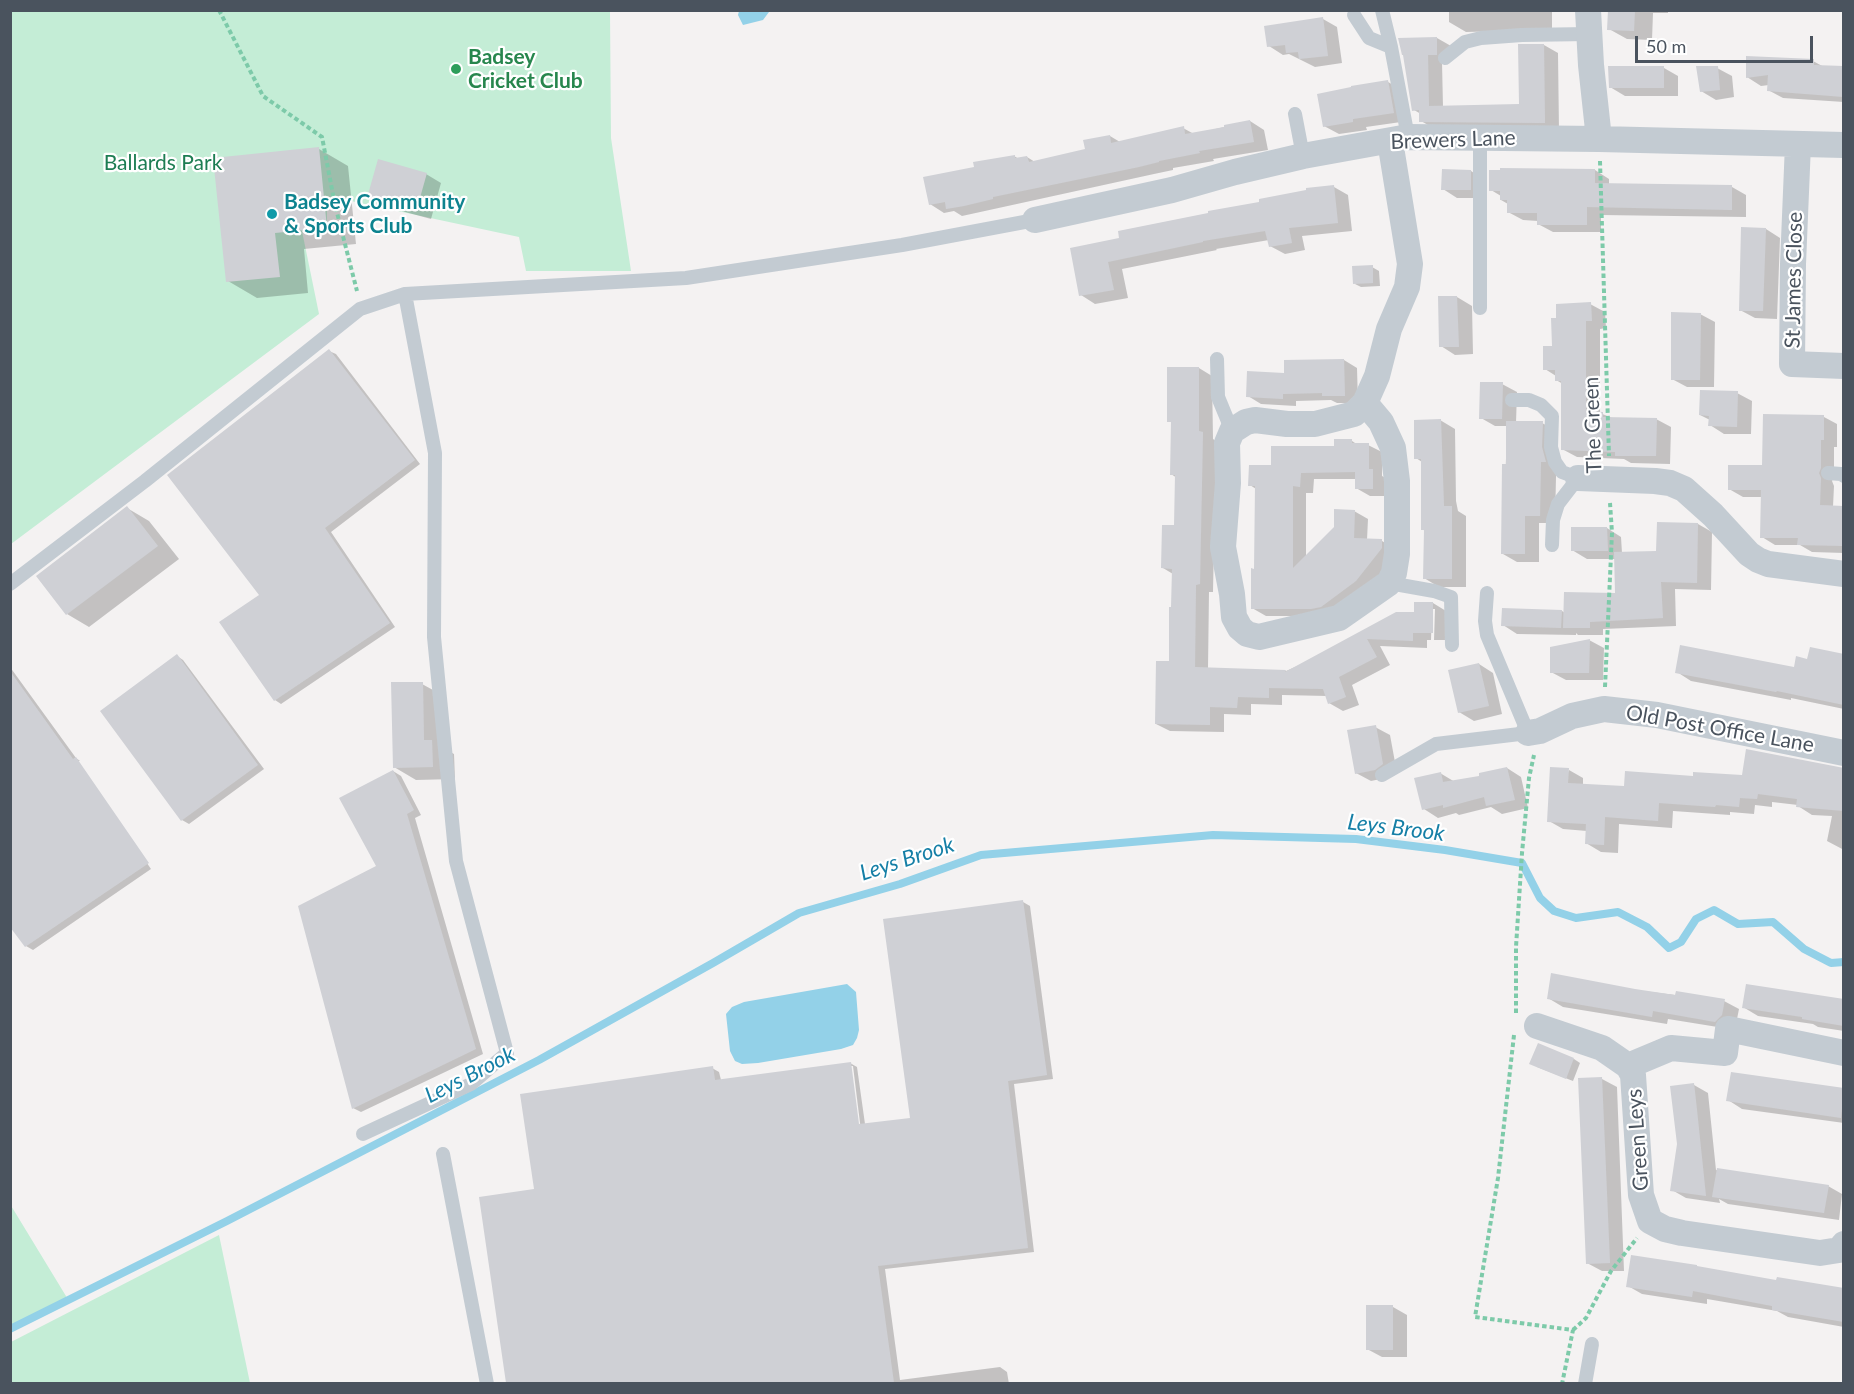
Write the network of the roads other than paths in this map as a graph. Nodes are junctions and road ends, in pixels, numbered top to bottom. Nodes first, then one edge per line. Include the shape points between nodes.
1 (1382, 10) edge
2 (1354, 15) dead end
3 (1588, 22) edge
4 (1392, 47) junction
5 (1445, 58) dead end
6 (1295, 114) dead end
7 (1480, 138) junction
8 (1399, 139) junction
9 (1599, 139) junction
10 (1798, 144) junction
11 (1844, 145) edge
12 (1303, 156) junction
13 (1035, 220) joint
14 (405, 294) junction
15 (1480, 308) dead end
16 (1217, 359) dead end
17 (1844, 366) edge
18 (1512, 400) dead end
19 (1365, 404) junction
20 (1232, 431) junction
21 (1827, 473) dead end
22 (1844, 476) edge
23 (1578, 478) junction
24 (1552, 545) dead end
25 (1844, 574) edge
26 (1389, 583) junction
27 (10, 584) edge
28 (1487, 593) dead end
29 (1452, 645) dead end
30 (1534, 732) junction
31 (1844, 753) edge
32 (1382, 775) dead end
33 (1522, 1026) road end
34 (1844, 1053) edge
35 (1628, 1066) junction
36 (363, 1134) dead end
37 (443, 1154) dead end
38 (1842, 1250) edge
39 (1592, 1344) dead end
40 (487, 1383) edge
41 (1585, 1383) edge

1 - 4 lane
2 - 4 lane via 1369,38
3 - 5 lane via 1465,42
3 - 9 street
4 - 8 lane
6 - 12 lane
7 - 8 street, Brewers Lane
7 - 9 street, Brewers Lane
7 - 15 lane
8 - 12 street, Brewers Lane
8 - 19 street via 1410,264 1407,287
9 - 10 street, Brewers Lane
10 - 11 street, Brewers Lane
10 - 17 street, St James Close via 1792,364
12 - 13 street, Brewers Lane
13 - 14 lane via 686,278
14 - 27 lane via 360,309
14 - 36 lane via 435,453 434,637 456,861 507,1053 471,1083
16 - 20 lane via 1218,397
18 - 23 lane via 1529,400 1552,416 1551,447 1555,462 1562,472
19 - 20 street via 1354,414 1315,424 1255,420
19 - 26 street via 1381,422 1393,448 1398,481 1397,554
20 - 26 street via 1227,443 1223,548 1233,594 1233,616 1240,628 1259,637 1322,623 1338,618
21 - 22 lane
23 - 24 lane via 1558,504
23 - 25 street via 1670,483 1684,489 1758,560
26 - 29 lane via 1451,597
28 - 30 lane via 1487,635
30 - 31 street, Old Post Office Lane via 1572,716 1604,709 1658,715
30 - 32 lane via 1436,744
33 - 35 street, Green Leys via 1602,1048
34 - 35 street via 1728,1029 1725,1053 1671,1048
35 - 38 street, Green Leys via 1633,1075 1641,1195 1650,1221 1682,1233 1820,1253
37 - 40 lane
39 - 41 lane

